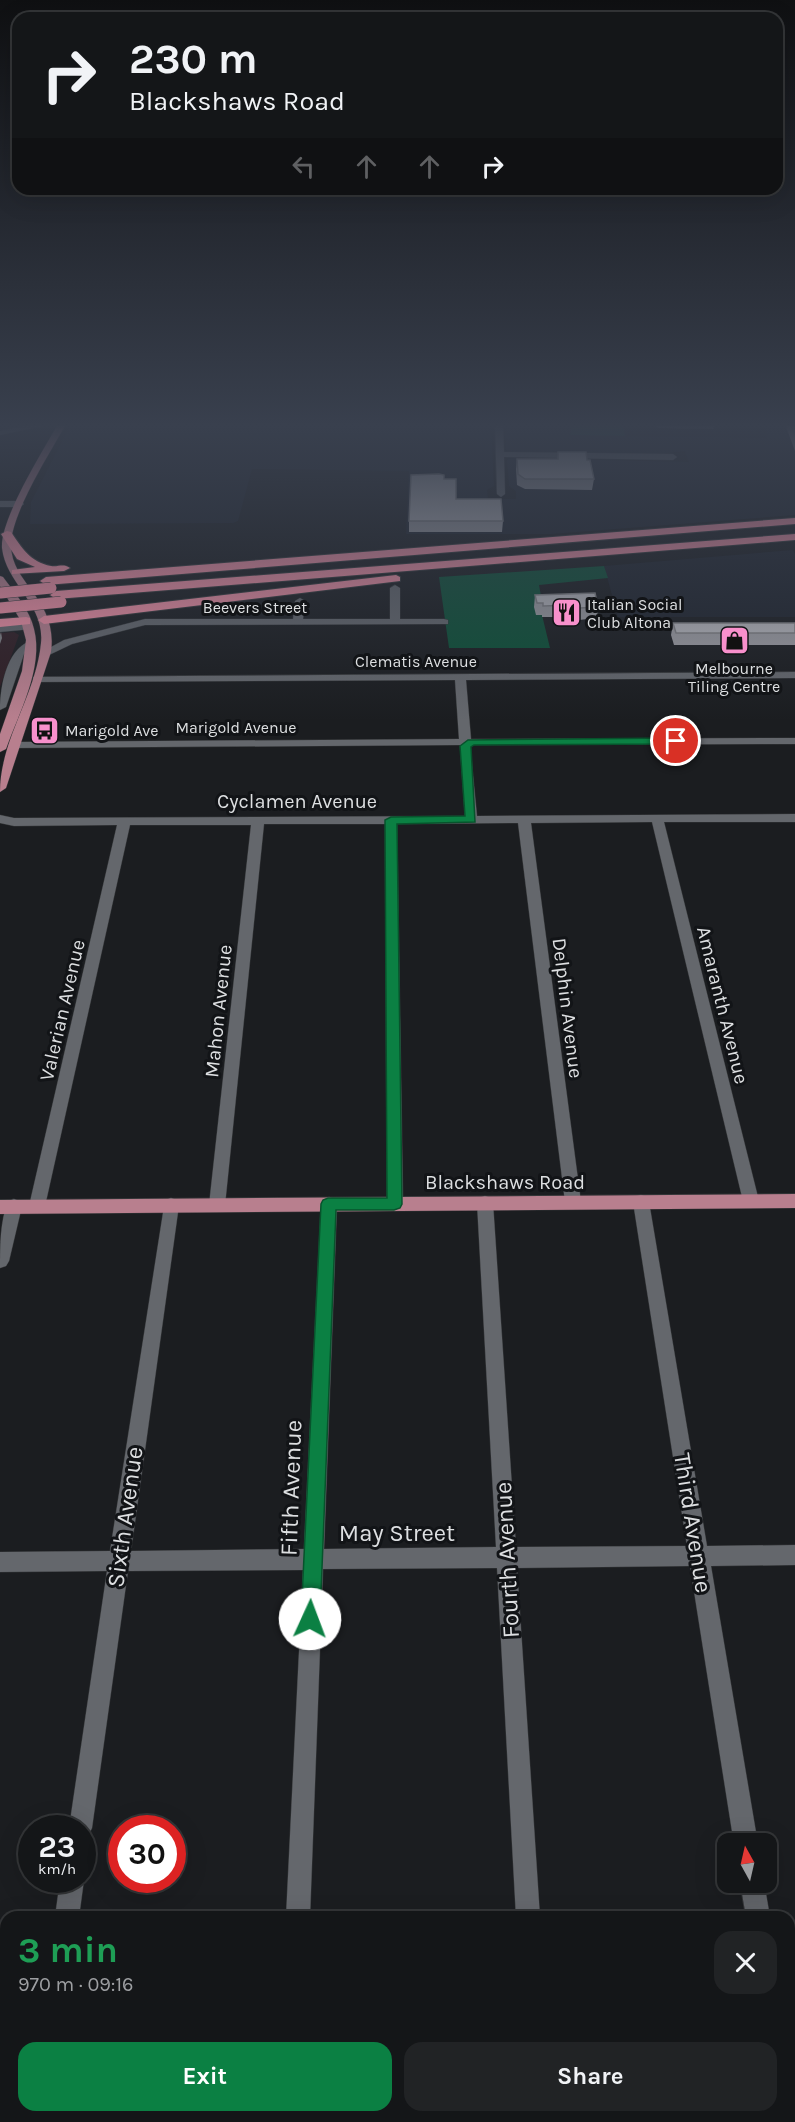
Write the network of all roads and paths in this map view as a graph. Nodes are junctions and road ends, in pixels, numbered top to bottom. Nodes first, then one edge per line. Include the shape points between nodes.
1 (769, 523) edge
2 (795, 529) edge
3 (4, 530) edge
4 (629, 534) junction
5 (795, 537) edge
6 (795, 544) edge
7 (8, 552) edge
8 (59, 569) junction
9 (475, 569) junction
10 (0, 572) edge
11 (16, 572) junction
12 (0, 579) edge
13 (0, 585) edge
14 (395, 588) dead end
15 (54, 592) junction
16 (0, 593) edge
17 (0, 600) edge
18 (300, 601) dead end
19 (0, 608) edge
20 (298, 622) junction
21 (395, 622) junction
22 (444, 622) dead end
23 (0, 623) edge
24 (27, 624) junction
25 (46, 626) junction
26 (0, 629) edge
27 (68, 642) junction
28 (30, 644) junction
29 (45, 653) junction
30 (795, 675) edge
31 (460, 677) junction
32 (37, 679) junction
33 (0, 707) edge
34 (3, 727) edge
35 (795, 741) edge
36 (465, 742) junction
37 (4, 745) edge
38 (0, 788) edge
39 (0, 819) edge
40 (524, 819) junction
41 (657, 819) junction
42 (391, 820) junction
43 (471, 820) junction
44 (258, 821) junction
45 (14, 822) junction
46 (124, 822) junction
47 (794, 822) edge
48 (0, 825) edge
49 (751, 1201) junction
50 (795, 1201) edge
51 (573, 1202) junction
52 (641, 1202) junction
53 (484, 1203) junction
54 (328, 1204) junction
55 (394, 1204) junction
56 (171, 1205) junction
57 (217, 1205) junction
58 (38, 1206) junction
59 (7, 1207) edge
60 (0, 1261) edge
61 (795, 1555) edge
62 (699, 1556) junction
63 (507, 1557) junction
64 (313, 1559) junction
65 (119, 1561) junction
66 (0, 1562) edge
67 (82, 1815) edge
68 (744, 1833) edge
69 (70, 1893) edge
70 (754, 1893) edge
71 (68, 1911) edge
72 (298, 1911) edge
73 (528, 1911) edge
74 (757, 1911) edge

1 - 4 highway
2 - 15 highway
3 - 7 highway
4 - 8 highway via 364,547
4 - 15 highway
5 - 15 highway
6 - 9 highway
7 - 8 highway via 28,562
7 - 11 main road
8 - 11 highway
9 - 15 highway
9 - 25 highway
10 - 11 main road
11 - 25 main road
12 - 24 main road
13 - 15 highway
14 - 21 street
15 - 16 highway, bridge
15 - 17 highway
15 - 19 highway, bridge
18 - 20 street
20 - 21 street, Beevers Street
20 - 27 street, Beevers Street via 145,622
21 - 22 street, Beevers Street
23 - 24 highway
24 - 25 main road
24 - 26 street
24 - 28 main road
25 - 27 street via 58,641
25 - 29 main road
27 - 29 street, Beevers Street
28 - 33 street via 19,653
28 - 34 main road via 23,678
29 - 32 main road
30 - 31 street, Clematis Avenue
31 - 32 street, Clematis Avenue
31 - 36 street
32 - 37 main road
34 - 37 main road
35 - 36 street, Marigold Avenue
36 - 37 street, Marigold Avenue
36 - 43 street
37 - 38 main road
39 - 45 street, Cyclamen Avenue
40 - 41 street, Cyclamen Avenue
40 - 43 street, Cyclamen Avenue
40 - 51 street, Delphin Avenue
41 - 47 street, Cyclamen Avenue
41 - 49 street, Amaranth Avenue
42 - 43 street, Cyclamen Avenue
42 - 44 street, Cyclamen Avenue
42 - 55 street
44 - 46 street, Cyclamen Avenue
44 - 57 street, Mahon Avenue
45 - 46 street, Cyclamen Avenue
45 - 48 street, Cyclamen Avenue
46 - 58 street, Valerian Avenue
49 - 50 main road, Blackshaws Road
49 - 52 main road, Blackshaws Road
51 - 52 main road, Blackshaws Road
51 - 53 main road, Blackshaws Road
52 - 62 street, Third Avenue
53 - 55 main road, Blackshaws Road
53 - 63 street, Fourth Avenue
54 - 55 main road, Blackshaws Road
54 - 57 main road, Blackshaws Road
54 - 64 street, Fifth Avenue
56 - 57 main road, Blackshaws Road
56 - 58 main road, Blackshaws Road
56 - 65 street, Sixth Avenue
58 - 59 main road, Blackshaws Road
59 - 60 street
61 - 62 street, May Street
62 - 63 street, May Street
62 - 68 street, Third Avenue
63 - 64 street, May Street
63 - 73 street, Fourth Avenue
64 - 65 street, May Street
64 - 72 street, Fifth Avenue
65 - 66 street, May Street
65 - 67 street, Sixth Avenue
69 - 71 street
70 - 74 street

